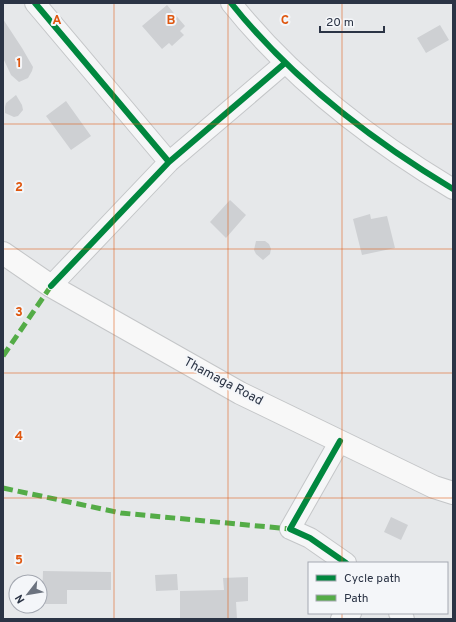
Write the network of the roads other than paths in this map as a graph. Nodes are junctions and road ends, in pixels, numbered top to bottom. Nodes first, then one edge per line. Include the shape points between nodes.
1 (35, 3) edge
2 (231, 3) edge
3 (285, 63) junction
4 (169, 162) junction
5 (453, 189) edge
6 (3, 253) edge
7 (52, 286) junction
8 (340, 441) junction
9 (453, 493) edge
10 (345, 562) edge

1 - 4 street
2 - 3 street
3 - 4 street
3 - 5 street via 334,106 414,166
4 - 7 street
6 - 7 main road, Thamaga Road
7 - 8 main road, Thamaga Road via 240,393
8 - 9 main road, Thamaga Road via 434,487
8 - 10 street via 290,530 310,538

